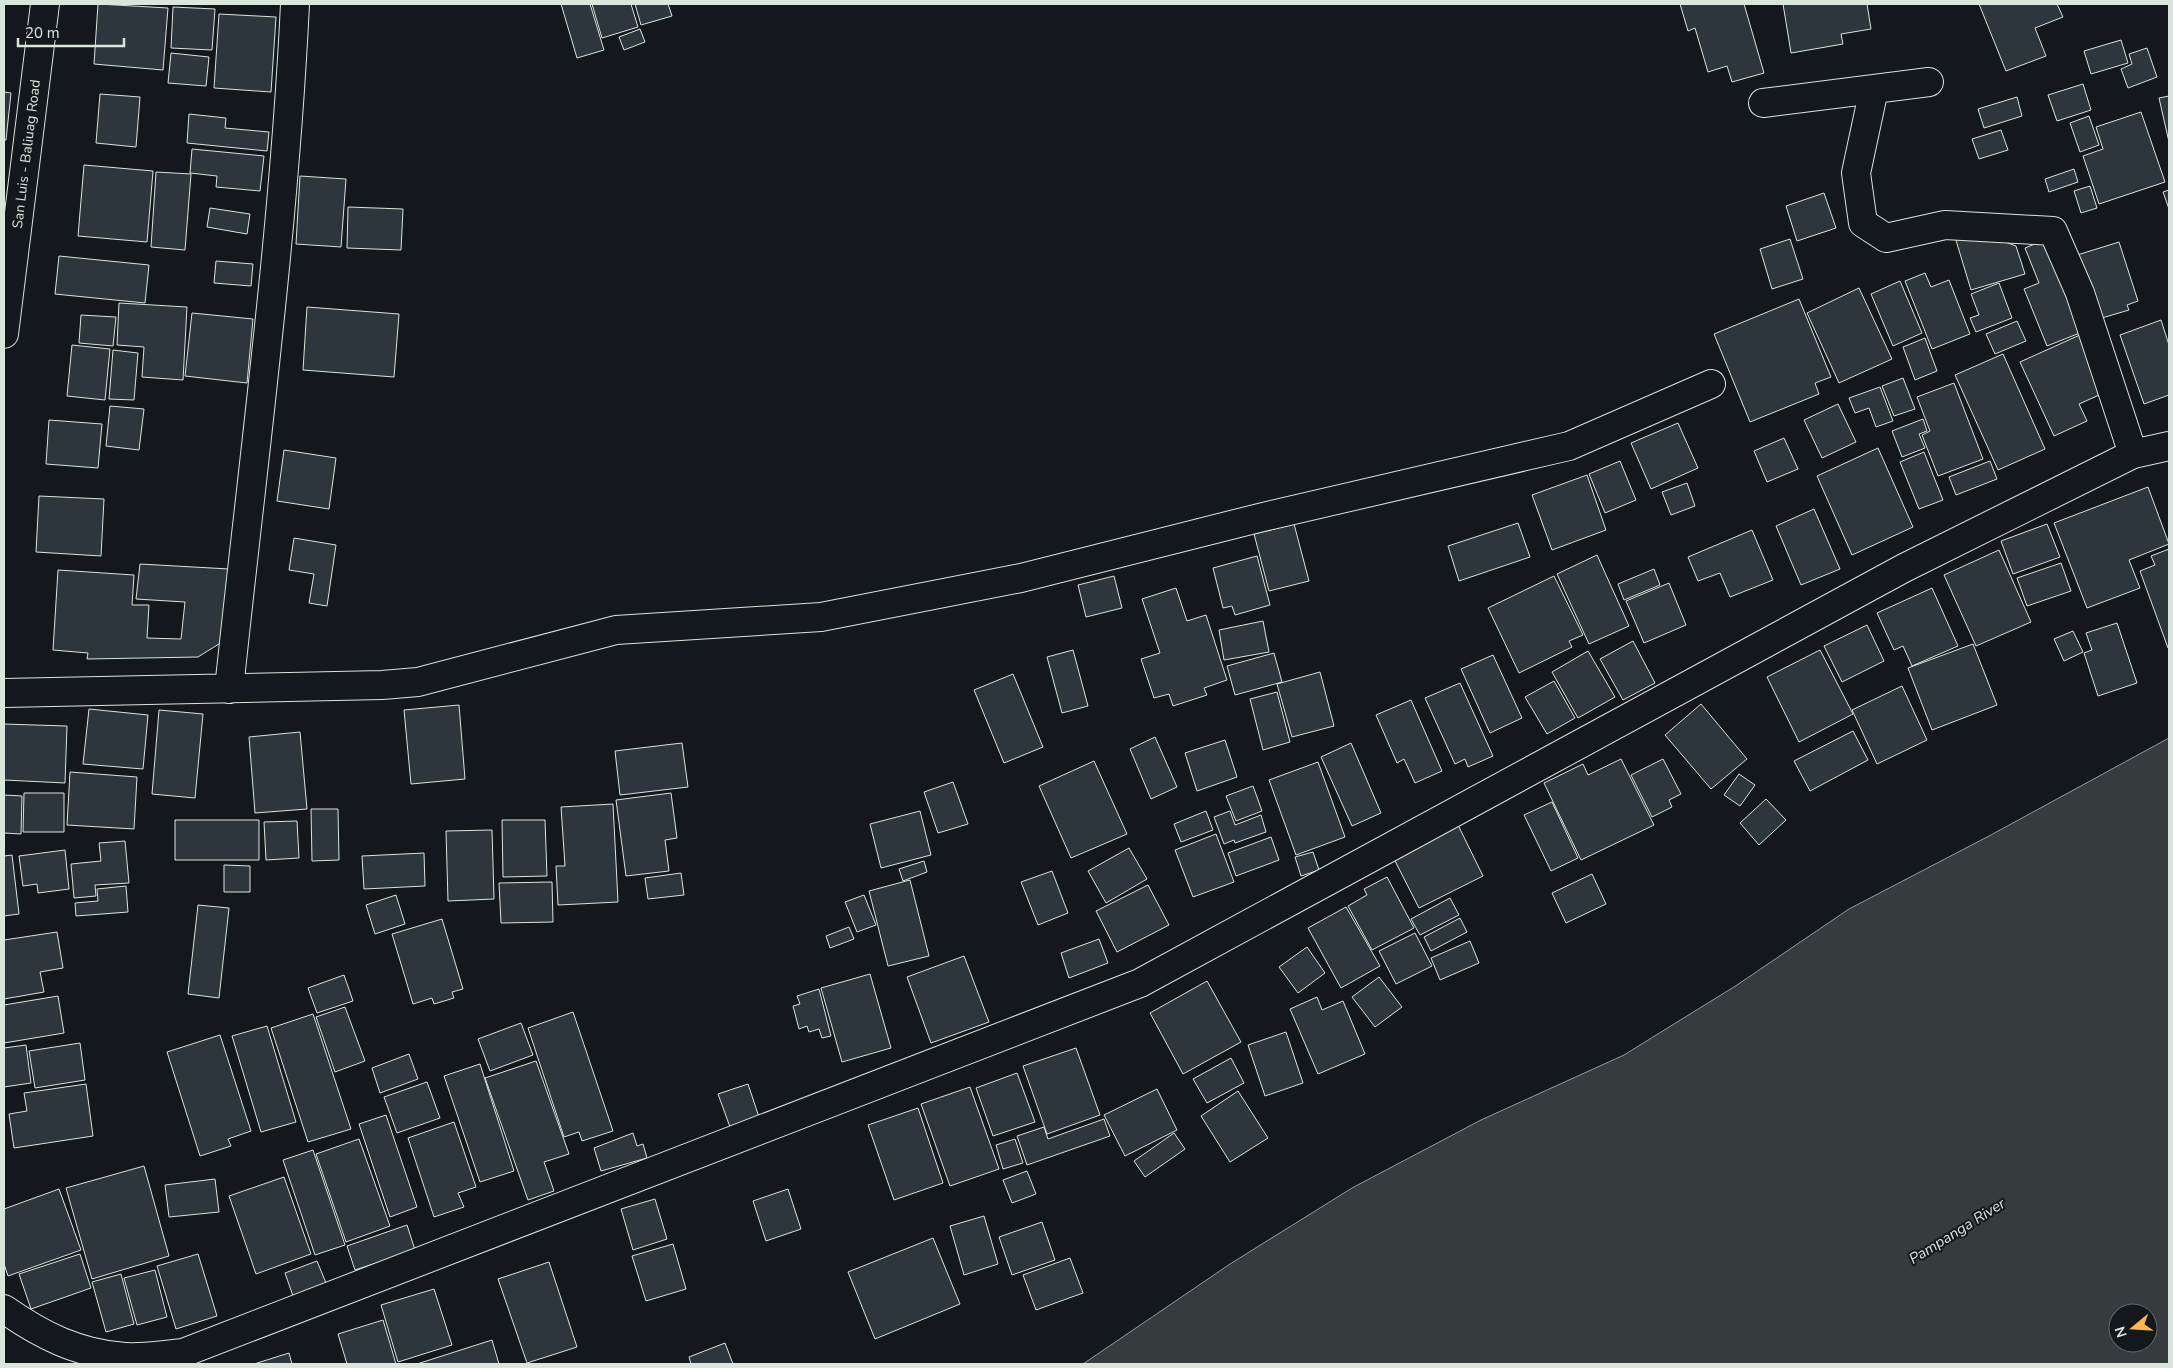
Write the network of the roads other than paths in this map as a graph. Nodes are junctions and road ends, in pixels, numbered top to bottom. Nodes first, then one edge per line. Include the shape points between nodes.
1 (45, 4) edge
2 (295, 4) edge
3 (1929, 82) dead end
4 (1874, 89) junction
5 (1763, 103) dead end
6 (4, 334) edge
7 (1711, 384) dead end
8 (2169, 446) edge
9 (2133, 454) junction
10 (229, 689) junction
11 (4, 693) edge
12 (4, 1309) edge

1 - 6 street, San Luis - Baliuag Road
2 - 10 street via 278,232
3 - 4 street
4 - 5 street
4 - 9 street via 1856,173 1863,223 1886,238 1945,226 2053,231 2080,293
7 - 10 street via 1568,446 1021,578 822,617 616,630 418,682
8 - 9 street
9 - 12 street via 1895,572 1140,982 183,1353 125,1357 80,1350 39,1333
10 - 11 street

